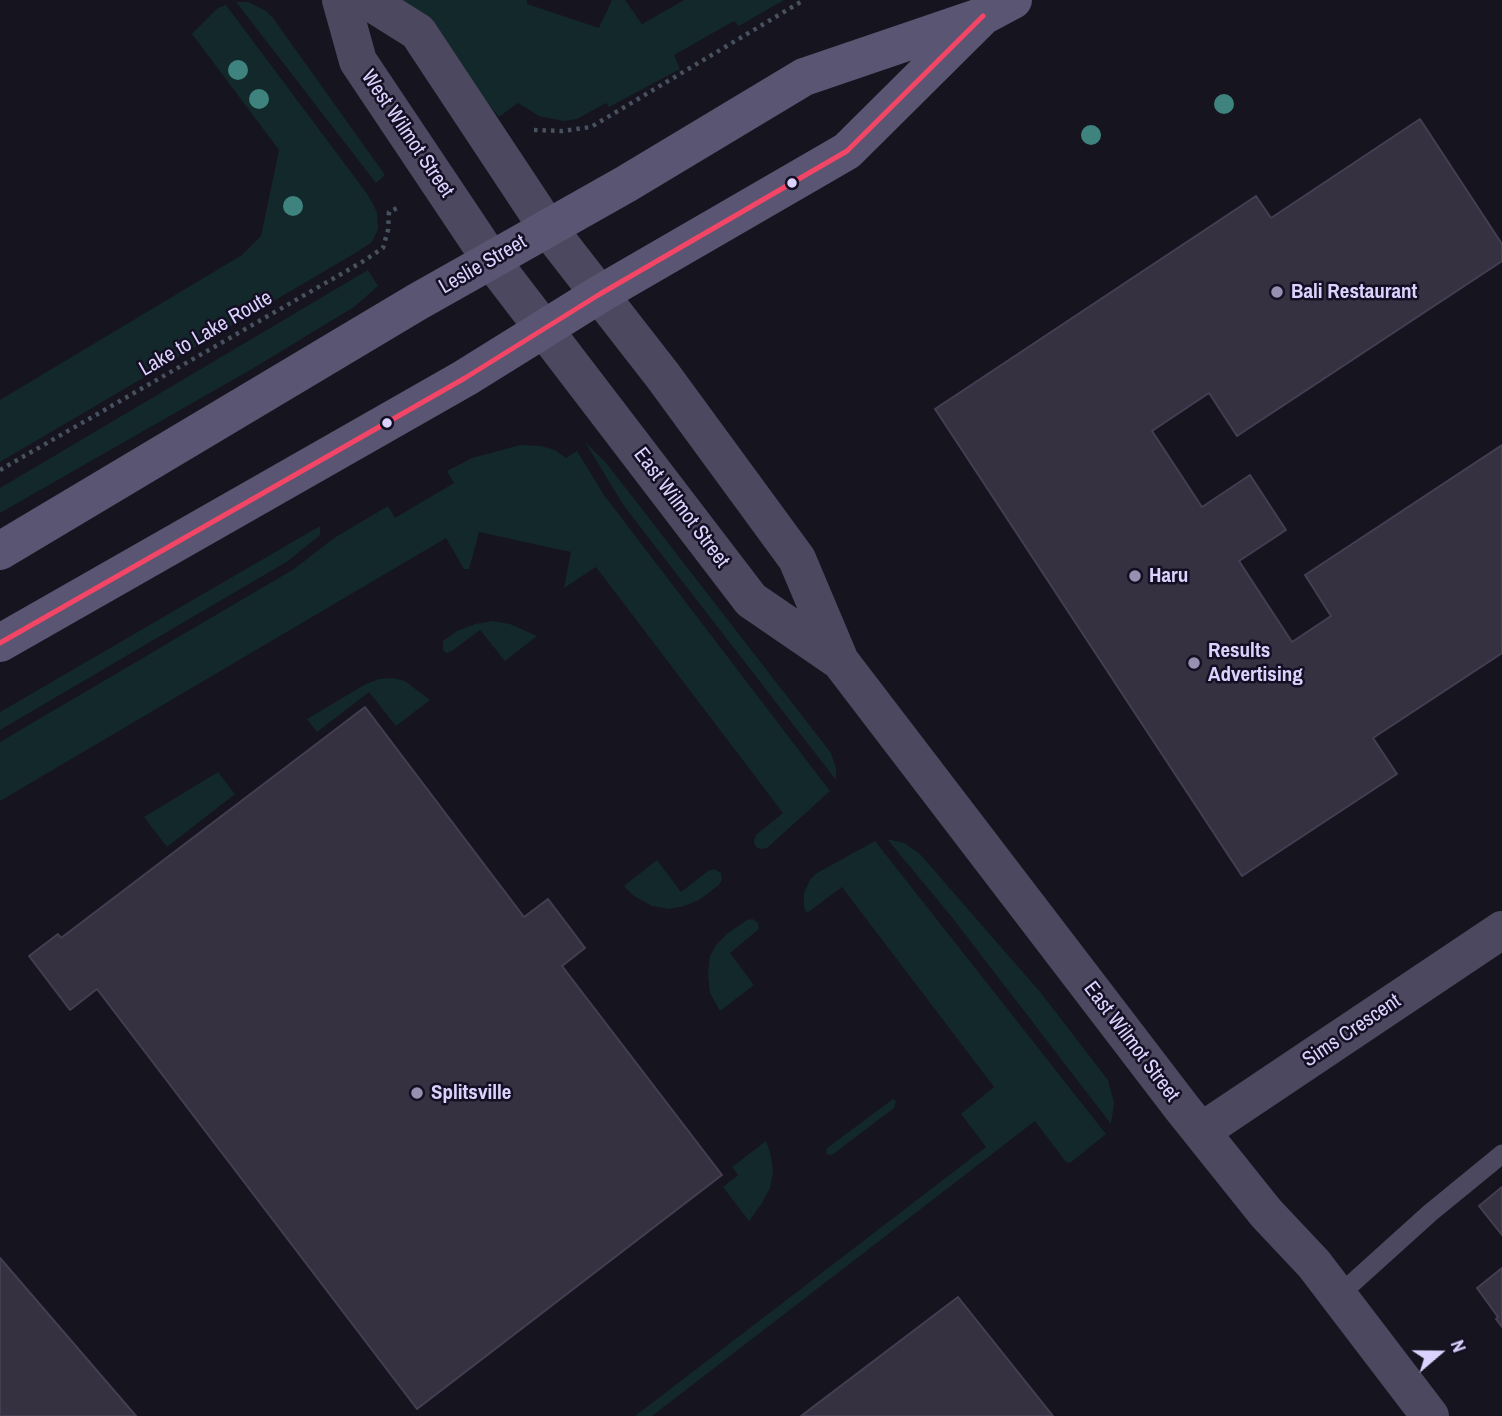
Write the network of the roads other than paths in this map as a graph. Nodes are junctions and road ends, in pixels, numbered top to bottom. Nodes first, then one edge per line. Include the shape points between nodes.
1 (341, 0) edge
2 (367, 0) edge
3 (998, 8) edge
4 (547, 227) junction
5 (491, 260) junction
6 (600, 294) junction
7 (545, 329) junction
8 (0, 551) edge
9 (0, 643) edge
10 (840, 661) junction
11 (1502, 930) edge
12 (1202, 1131) junction
13 (1502, 1154) edge
14 (1338, 1296) junction
15 (1430, 1416) edge

1 - 5 street, West Wilmot Street via 358,61
2 - 4 street via 418,32
3 - 4 main road, Leslie Street via 804,78
3 - 6 main road, Leslie Street via 847,151
4 - 5 main road, Leslie Street
4 - 6 street, East Wilmot Street
5 - 7 street, West Wilmot Street
5 - 8 main road, Leslie Street
6 - 7 main road, Leslie Street
6 - 10 street, East Wilmot Street via 797,559
7 - 9 main road, Leslie Street
7 - 10 street, East Wilmot Street via 751,600
10 - 12 street, East Wilmot Street
11 - 12 street, Sims Crescent
12 - 14 street, East Wilmot Street
13 - 14 lane
14 - 15 street, East Wilmot Street

